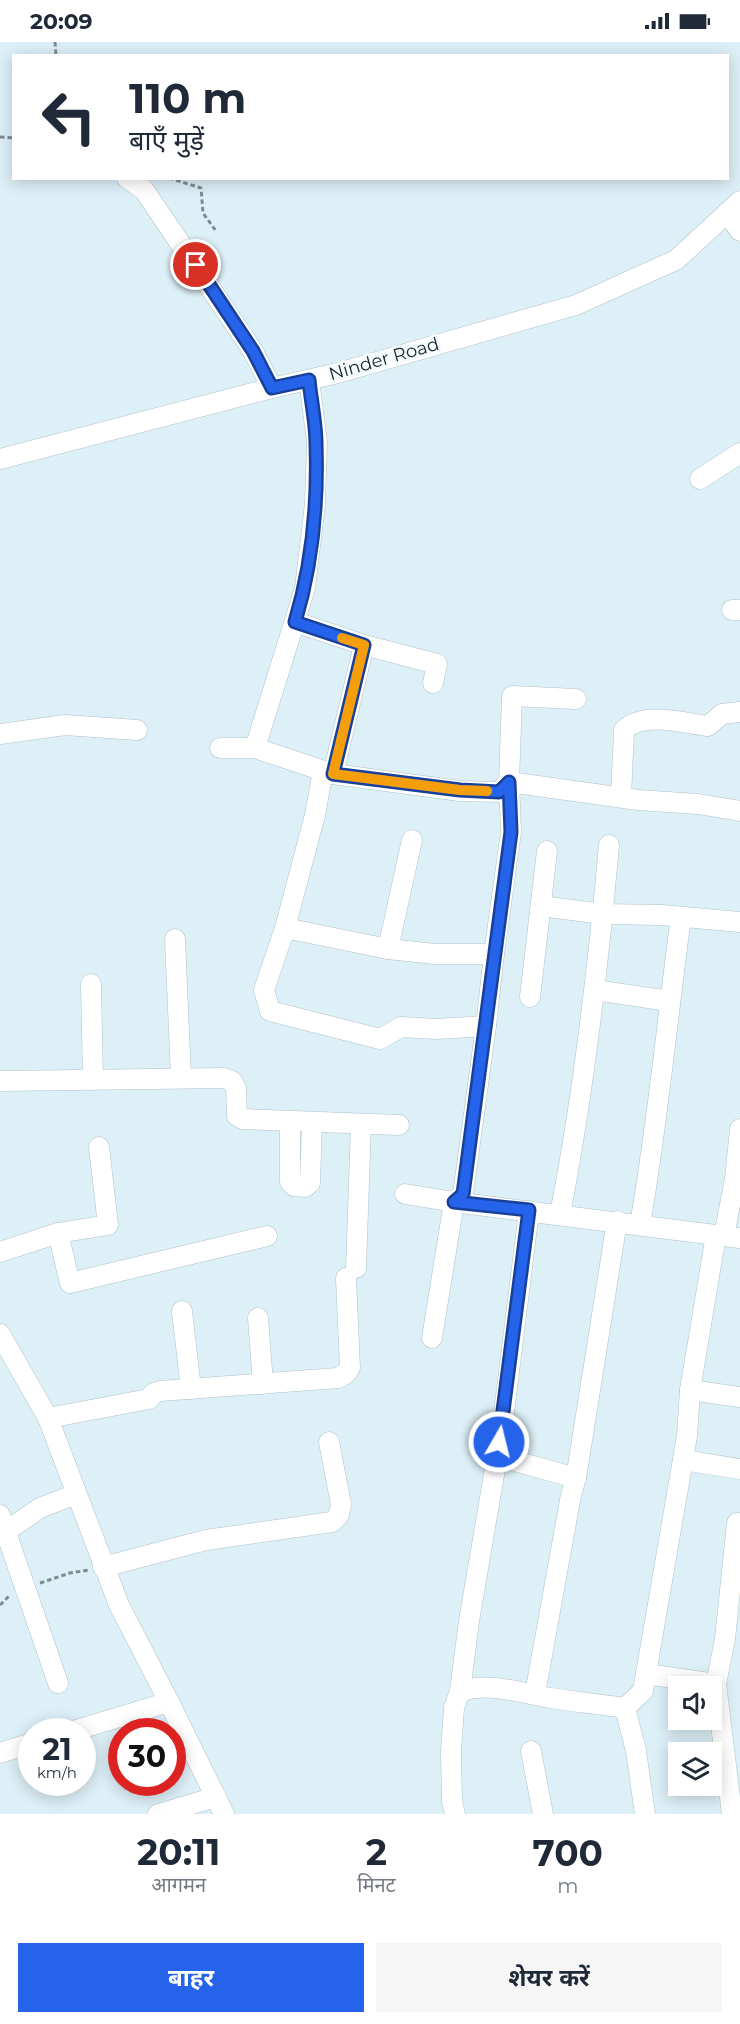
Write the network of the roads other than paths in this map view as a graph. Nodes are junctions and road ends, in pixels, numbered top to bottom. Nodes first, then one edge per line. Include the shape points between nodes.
1 (130, 180) edge
2 (734, 207) edge
3 (740, 231) edge
4 (309, 380) junction
5 (272, 388) junction
6 (740, 453) edge
7 (0, 459) edge
8 (700, 479) dead end
9 (295, 622) junction
10 (364, 645) junction
11 (433, 683) dead end
12 (576, 699) dead end
13 (740, 712) edge
14 (137, 730) dead end
15 (0, 734) edge
16 (219, 748) dead end
17 (255, 748) junction
18 (328, 772) junction
19 (509, 782) junction
20 (621, 797) junction
21 (740, 811) edge
22 (411, 840) dead end
23 (609, 845) dead end
24 (547, 851) dead end
25 (541, 906) junction
26 (603, 914) junction
27 (681, 917) junction
28 (740, 922) edge
29 (285, 928) junction
30 (175, 939) dead end
31 (388, 949) junction
32 (494, 954) junction
33 (91, 984) dead end
34 (595, 990) junction
35 (530, 997) dead end
36 (669, 1001) junction
37 (486, 1026) junction
38 (181, 1078) junction
39 (93, 1080) junction
40 (0, 1081) edge
41 (290, 1122) junction
42 (312, 1122) junction
43 (361, 1124) junction
44 (399, 1125) dead end
45 (740, 1130) edge
46 (99, 1147) dead end
47 (405, 1194) dead end
48 (454, 1202) junction
49 (529, 1210) junction
50 (560, 1214) junction
51 (617, 1221) junction
52 (640, 1224) junction
53 (58, 1233) junction
54 (267, 1236) dead end
55 (727, 1236) edge
56 (0, 1252) edge
57 (182, 1311) dead end
58 (258, 1318) dead end
59 (0, 1334) edge
60 (432, 1338) dead end
61 (263, 1384) junction
62 (191, 1389) junction
63 (690, 1390) junction
64 (740, 1396) edge
65 (48, 1418) junction
66 (329, 1442) dead end
67 (496, 1456) junction
68 (683, 1460) junction
69 (740, 1469) edge
70 (576, 1478) junction
71 (76, 1494) junction
72 (3, 1523) edge
73 (737, 1523) dead end
74 (104, 1567) junction
75 (646, 1674) junction
76 (718, 1676) edge
77 (668, 1677) edge
78 (58, 1683) dead end
79 (460, 1691) junction
80 (535, 1694) junction
81 (170, 1702) junction
82 (625, 1708) junction
83 (96, 1724) edge
84 (722, 1730) edge
85 (18, 1747) edge
86 (531, 1751) dead end
87 (0, 1753) edge
88 (220, 1805) edge
89 (158, 1814) edge
90 (454, 1814) edge
91 (543, 1814) edge
92 (645, 1814) edge
93 (732, 1814) edge

1 - 5 street via 151,200 253,351
2 - 3 street
2 - 4 street, Ninder Road via 676,260 576,305
4 - 5 street, Ninder Road
4 - 9 street via 316,442 315,504 305,588
5 - 7 street, Ninder Road
6 - 8 street
9 - 10 street
9 - 17 street
10 - 11 street via 437,664
10 - 18 street
12 - 19 street via 512,696
13 - 20 street via 722,714 708,726 649,719 630,725 624,730
14 - 15 street via 65,725
16 - 17 street
17 - 18 street
18 - 19 street via 460,790 499,792
18 - 29 street
19 - 20 street
19 - 32 street via 511,832
20 - 21 street
22 - 31 street
23 - 26 street
24 - 25 street
25 - 26 street
25 - 35 street
26 - 27 street
26 - 34 street
27 - 28 street
27 - 36 street
29 - 31 street
29 - 37 street via 264,990 270,1011 380,1039 401,1027
30 - 38 street
31 - 32 street
32 - 37 street
33 - 39 street
34 - 36 street
34 - 50 street via 573,1152
36 - 52 street via 653,1150
37 - 48 street via 463,1194
38 - 39 street
38 - 41 street via 217,1077 232,1081 237,1116
39 - 40 street
41 - 42 street
41 - 42 street via 290,1182 305,1187 310,1183
42 - 43 street
43 - 44 street
43 - 61 street via 351,1273 350,1368 338,1378
45 - 55 street
46 - 53 street via 108,1225
47 - 48 street
48 - 49 street
48 - 60 street
49 - 50 street
49 - 67 street
50 - 51 street
51 - 52 street
51 - 70 street
52 - 55 street
53 - 54 street via 70,1283
53 - 56 street
55 - 63 street
57 - 62 street
58 - 61 street
59 - 65 street
61 - 62 street
62 - 65 street via 160,1391 149,1400
63 - 64 street
63 - 68 street
65 - 71 street
66 - 74 street via 341,1504 339,1515 332,1522 206,1540
67 - 70 street
67 - 79 street
68 - 69 street
68 - 75 street
70 - 80 street
71 - 72 street
71 - 74 street
72 - 78 street
73 - 76 street
74 - 81 street via 119,1605
75 - 77 street
75 - 82 street via 643,1691
79 - 80 street via 476,1687
79 - 90 street via 454,1708 451,1751
80 - 82 street
81 - 83 street
81 - 88 street
82 - 92 street
84 - 93 street
85 - 87 street
86 - 91 street
88 - 89 street

